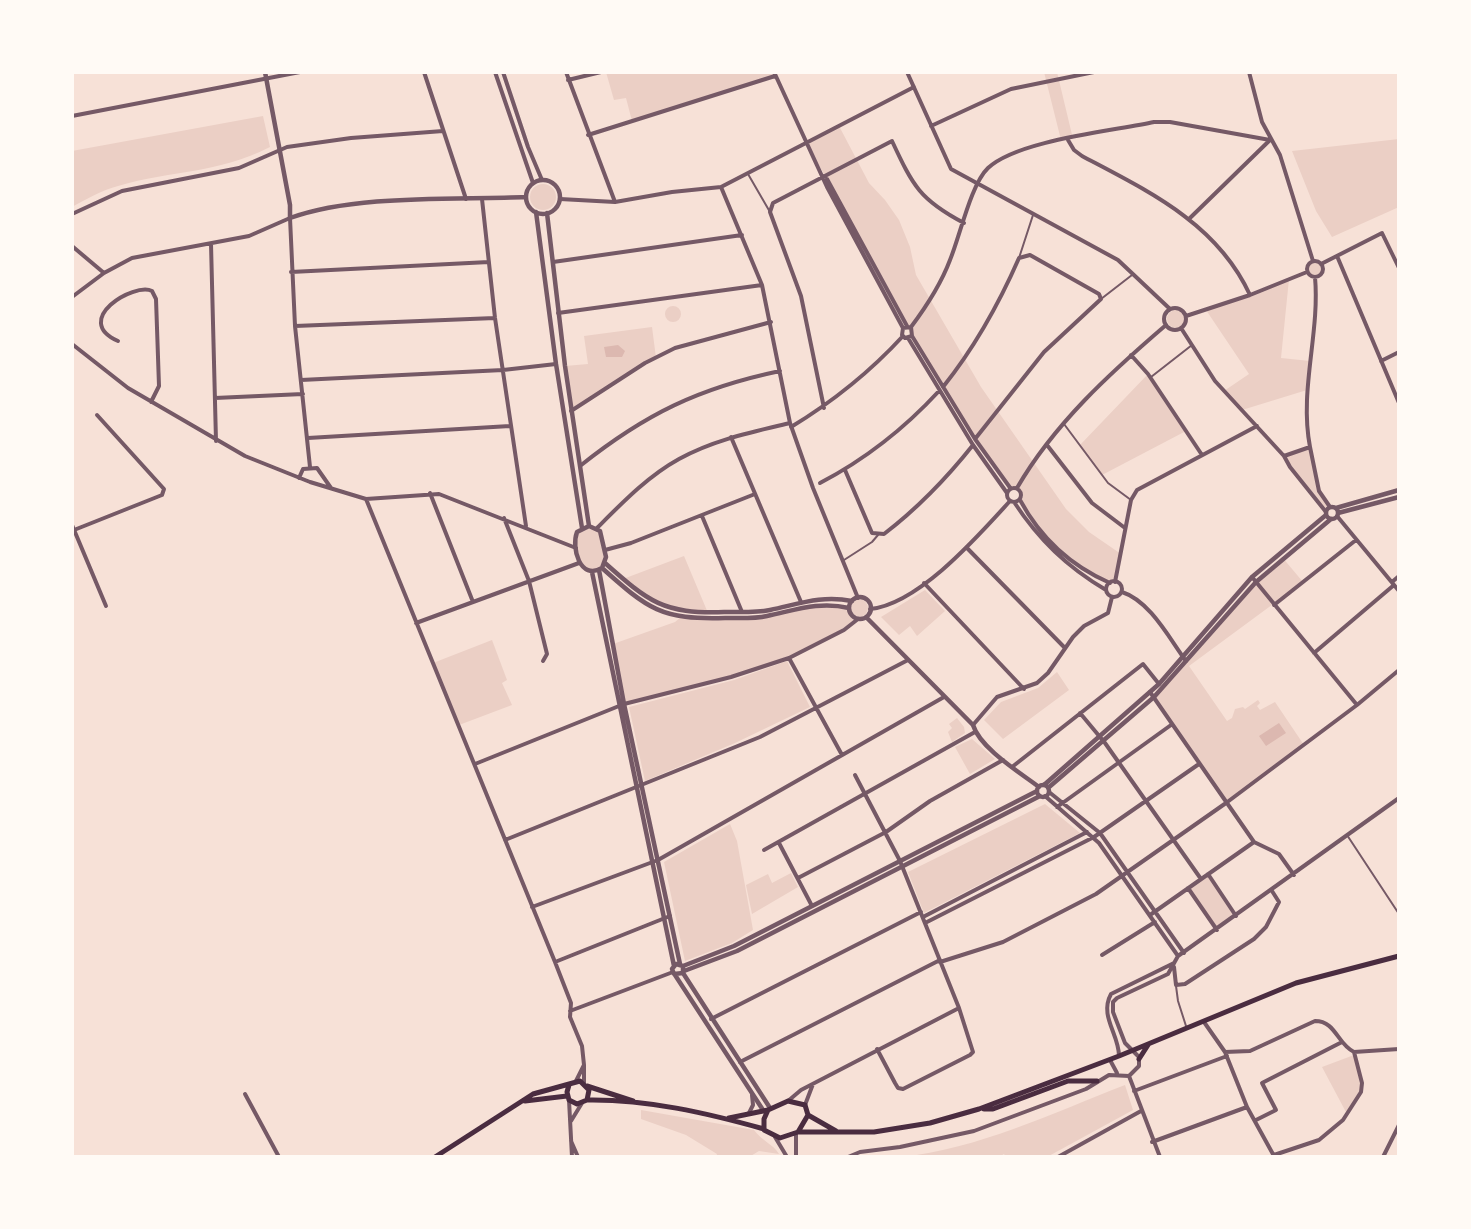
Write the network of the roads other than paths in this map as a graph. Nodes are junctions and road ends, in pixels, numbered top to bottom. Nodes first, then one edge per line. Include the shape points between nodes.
1 (265, 72) edge
2 (300, 72) edge
3 (424, 72) edge
4 (495, 72) edge
5 (503, 72) edge
6 (566, 72) edge
7 (601, 72) edge
8 (907, 72) edge
9 (1094, 72) edge
10 (1249, 72) edge
11 (775, 74) edge
12 (266, 79) junction
13 (568, 80) junction
14 (914, 87) junction
15 (72, 116) edge
16 (931, 126) junction
17 (443, 131) junction
18 (588, 135) junction
19 (1068, 140) junction
20 (1270, 140) junction
21 (807, 143) junction
22 (279, 150) junction
23 (748, 174) junction
24 (824, 177) junction
25 (542, 180) junction
26 (533, 183) junction
27 (977, 184) junction
28 (721, 187) junction
29 (526, 196) junction
30 (466, 199) junction
31 (482, 199) junction
32 (560, 199) junction
33 (615, 202) junction
34 (536, 212) junction
35 (770, 212) junction
36 (547, 213) junction
37 (72, 214) edge
38 (1033, 215) junction
39 (290, 218) junction
40 (1190, 218) junction
41 (964, 223) junction
42 (742, 235) junction
43 (211, 244) junction
44 (72, 246) edge
45 (1337, 256) junction
46 (1019, 258) junction
47 (1313, 261) junction
48 (489, 262) junction
49 (551, 263) junction
50 (1322, 264) junction
51 (1399, 268) edge
52 (291, 272) junction
53 (1307, 272) junction
54 (104, 273) junction
55 (1135, 273) junction
56 (1315, 277) junction
57 (762, 285) junction
58 (1250, 295) junction
59 (72, 297) edge
60 (1101, 299) junction
61 (1170, 309) junction
62 (558, 313) junction
63 (1186, 316) junction
64 (495, 318) junction
65 (771, 322) junction
66 (295, 326) junction
67 (1166, 326) junction
68 (907, 327) junction
69 (1181, 328) junction
70 (908, 337) junction
71 (118, 341) dead end
72 (72, 344) edge
73 (1192, 345) junction
74 (1399, 352) edge
75 (1131, 355) junction
76 (1381, 360) junction
77 (556, 364) junction
78 (503, 370) junction
79 (780, 370) junction
80 (1151, 377) junction
81 (301, 380) junction
82 (941, 389) junction
83 (303, 394) junction
84 (215, 398) junction
85 (151, 402) junction
86 (1399, 403) edge
87 (824, 408) junction
88 (571, 411) junction
89 (97, 415) dead end
90 (1064, 424) junction
91 (791, 425) junction
92 (510, 426) junction
93 (1257, 426) junction
94 (730, 437) junction
95 (308, 438) junction
96 (975, 439) junction
97 (216, 441) junction
98 (973, 445) junction
99 (1047, 445) junction
100 (1310, 447) junction
101 (1202, 455) junction
102 (1284, 456) junction
103 (310, 467) junction
104 (580, 467) junction
105 (845, 470) junction
106 (299, 477) junction
107 (820, 483) dead end
108 (331, 488) junction
109 (1017, 488) junction
110 (1011, 489) junction
111 (1399, 490) edge
112 (430, 493) junction
113 (1007, 493) junction
114 (755, 494) junction
115 (1399, 496) edge
116 (366, 499) junction
117 (1020, 500) junction
118 (1131, 500) junction
119 (1012, 502) junction
120 (1330, 507) junction
121 (1337, 512) junction
122 (1328, 515) junction
123 (702, 516) junction
124 (504, 518) junction
125 (72, 525) edge
126 (526, 526) junction
127 (589, 526) junction
128 (582, 528) junction
129 (597, 528) junction
130 (1125, 528) junction
131 (74, 530) junction
132 (878, 535) junction
133 (1356, 540) junction
134 (576, 548) junction
135 (967, 548) junction
136 (605, 550) junction
137 (842, 560) junction
138 (579, 563) junction
139 (602, 567) junction
140 (592, 572) junction
141 (1399, 576) edge
142 (1254, 579) junction
143 (529, 581) junction
144 (1113, 582) junction
145 (924, 584) junction
146 (1393, 584) junction
147 (1106, 590) junction
148 (1399, 591) edge
149 (1122, 592) junction
150 (1112, 597) junction
151 (858, 598) junction
152 (852, 601) junction
153 (473, 602) junction
154 (801, 602) junction
155 (1274, 605) junction
156 (106, 606) dead end
157 (849, 608) junction
158 (870, 609) junction
159 (742, 612) junction
160 (866, 617) junction
161 (858, 619) junction
162 (416, 623) junction
163 (609, 641) junction
164 (1064, 647) junction
165 (1314, 653) junction
166 (789, 658) junction
167 (908, 660) junction
168 (1184, 660) junction
169 (543, 661) dead end
170 (1399, 670) edge
171 (1159, 684) junction
172 (1024, 689) junction
173 (1152, 695) junction
174 (944, 698) junction
175 (621, 705) junction
176 (1358, 705) junction
177 (816, 709) junction
178 (1080, 713) junction
179 (1171, 724) junction
180 (973, 725) junction
181 (975, 732) junction
182 (1098, 738) junction
183 (1104, 742) junction
184 (842, 755) junction
185 (1003, 760) junction
186 (1118, 762) junction
187 (475, 764) junction
188 (1199, 764) junction
189 (1012, 766) junction
190 (855, 775) dead end
191 (642, 786) junction
192 (635, 789) junction
193 (1043, 791) junction
194 (866, 794) junction
195 (1399, 798) edge
196 (1146, 801) junction
197 (1062, 802) junction
198 (1226, 803) junction
199 (1057, 807) junction
200 (886, 832) junction
201 (1087, 832) junction
202 (1100, 833) junction
203 (1347, 835) junction
204 (1094, 837) junction
205 (505, 840) junction
206 (1174, 841) junction
207 (1254, 842) junction
208 (779, 843) junction
209 (765, 850) dead end
210 (658, 860) junction
211 (650, 861) junction
212 (900, 861) junction
213 (903, 867) junction
214 (1125, 874) junction
215 (1208, 874) junction
216 (1294, 875) junction
217 (798, 878) junction
218 (1201, 879) junction
219 (1188, 888) junction
220 (1272, 891) junction
221 (812, 906) junction
222 (532, 907) junction
223 (1155, 912) junction
224 (922, 914) junction
225 (1399, 914) edge
226 (1150, 915) junction
227 (670, 916) junction
228 (1236, 916) junction
229 (663, 918) junction
230 (1155, 922) junction
231 (925, 923) junction
232 (1216, 930) junction
233 (1184, 953) junction
234 (1102, 955) dead end
235 (1178, 956) junction
236 (1399, 956) edge
237 (940, 961) junction
238 (555, 962) junction
239 (1174, 963) junction
240 (674, 966) junction
241 (682, 969) junction
242 (674, 974) junction
243 (1176, 985) junction
244 (1108, 999) junction
245 (1113, 1002) junction
246 (959, 1008) junction
247 (569, 1011) junction
248 (711, 1019) junction
249 (1204, 1022) junction
250 (1187, 1029) junction
251 (1342, 1042) junction
252 (1149, 1044) junction
253 (877, 1049) junction
254 (1399, 1049) edge
255 (1133, 1050) junction
256 (1354, 1052) junction
257 (1226, 1054) junction
258 (1119, 1056) junction
259 (1139, 1059) junction
260 (1110, 1060) junction
261 (739, 1062) junction
262 (584, 1065) junction
263 (1117, 1074) junction
264 (1129, 1076) junction
265 (1097, 1080) junction
266 (576, 1082) junction
267 (813, 1084) junction
268 (569, 1085) junction
269 (586, 1085) junction
270 (1134, 1091) junction
271 (245, 1094) dead end
272 (752, 1095) junction
273 (568, 1098) junction
274 (523, 1101) junction
275 (788, 1101) junction
276 (584, 1102) junction
277 (643, 1104) junction
278 (805, 1105) junction
279 (1248, 1107) junction
280 (979, 1109) junction
281 (766, 1111) junction
282 (1141, 1111) junction
283 (749, 1113) junction
284 (808, 1115) junction
285 (727, 1119) junction
286 (1256, 1120) junction
287 (570, 1121) junction
288 (1399, 1125) edge
289 (764, 1129) junction
290 (838, 1131) junction
291 (797, 1133) junction
292 (569, 1137) junction
293 (775, 1137) junction
294 (1152, 1142) junction
295 (1274, 1155) edge
296 (279, 1157) edge
297 (435, 1157) edge
298 (572, 1157) edge
299 (578, 1157) edge
300 (787, 1157) edge
301 (796, 1157) edge
302 (848, 1157) edge
303 (1058, 1157) edge
304 (1160, 1157) edge
305 (1265, 1157) edge
306 (1383, 1157) edge

1 - 12 street
2 - 12 street
3 - 17 street
4 - 26 street
5 - 25 street
6 - 13 street
7 - 13 street
8 - 14 street
9 - 16 street via 1011,89
10 - 20 street
11 - 18 street
11 - 21 street
12 - 15 street
12 - 22 street
13 - 18 street
14 - 16 street
14 - 21 street
16 - 27 street via 951,169
17 - 22 street via 330,140
17 - 30 street
18 - 33 street
19 - 20 street via 1170,122
19 - 27 street via 1005,157 987,169
19 - 40 street via 1082,156 1164,199
20 - 40 street
20 - 47 street via 1280,155
21 - 23 street
21 - 24 street
22 - 37 street via 239,168 122,191
22 - 39 street
23 - 28 street
23 - 35 street
24 - 35 street via 773,203
24 - 41 street via 892,141 920,194 937,209
24 - 68 street via 832,185
25 - 26 street
25 - 32 street via 555,185
26 - 29 street
27 - 38 street
27 - 41 street
28 - 33 street
28 - 42 street
29 - 31 street
29 - 34 street
30 - 31 street
30 - 39 street via 330,207
31 - 48 street
32 - 33 street
32 - 36 street
34 - 36 street
34 - 77 street
35 - 87 street via 801,296
36 - 49 street
38 - 46 street
38 - 55 street
39 - 43 street via 249,236
39 - 52 street
40 - 58 street via 1233,265
41 - 68 street via 939,283
42 - 49 street
42 - 57 street
43 - 54 street via 132,258
43 - 84 street
44 - 54 street
45 - 50 street
45 - 51 street via 1382,233
45 - 76 street
46 - 60 street via 1030,255 1096,290
46 - 82 street via 972,351
47 - 50 street
47 - 53 street via 1307,265
48 - 52 street
48 - 64 street
49 - 62 street
50 - 56 street via 1323,271
52 - 66 street
53 - 56 street
53 - 58 street
54 - 59 street
55 - 60 street
55 - 61 street
56 - 100 street via 1316,309 1305,402
57 - 62 street
57 - 65 street
58 - 63 street
60 - 96 street via 1044,352
61 - 63 street via 1180,309
61 - 67 street via 1165,315
62 - 88 street
63 - 69 street
64 - 66 street
64 - 78 street
65 - 79 street
65 - 88 street via 675,348
66 - 81 street
67 - 69 street via 1172,330
67 - 75 street
68 - 70 street
68 - 70 street
69 - 73 street
70 - 82 street
70 - 87 street
71 - 85 street via 102,332 101,316 115,302 135,292 152,291 156,299 159,386
72 - 85 street via 109,375
73 - 80 street
73 - 93 street via 1215,381
74 - 76 street
75 - 80 street
75 - 90 street
76 - 86 street
77 - 78 street
77 - 128 street
78 - 81 street
78 - 92 street
79 - 91 street
79 - 104 street via 737,380 677,402 620,436
80 - 101 street
81 - 83 street
82 - 96 street
82 - 98 street
82 - 105 street via 910,422
83 - 84 street
83 - 95 street
84 - 97 street
85 - 97 street
87 - 91 street
88 - 104 street
89 - 131 street via 164,489 162,495
90 - 99 street
90 - 118 street via 1108,483
91 - 94 street
91 - 137 street
92 - 95 street
92 - 126 street
93 - 101 street
93 - 102 street
94 - 114 street
94 - 129 street via 679,459 633,492
95 - 103 street
96 - 110 street
97 - 106 street
98 - 113 street
98 - 132 street via 910,514
99 - 109 street
99 - 130 street via 1092,504
100 - 102 street
100 - 120 street via 1319,491
101 - 118 street via 1137,490
102 - 122 street
103 - 106 street via 303,469
103 - 108 street via 317,468
104 - 127 street
105 - 107 street
105 - 132 street via 872,533
106 - 108 street
108 - 116 street
109 - 110 street
109 - 117 street
110 - 113 street
111 - 121 street
112 - 116 street
112 - 124 street
112 - 153 street
113 - 119 street
114 - 123 street
114 - 154 street
115 - 121 street
116 - 162 street
117 - 119 street
117 - 144 street via 1036,526 1059,550 1086,571
118 - 130 street
119 - 135 street
119 - 147 street via 1058,557
120 - 121 street
120 - 122 street
121 - 122 street
121 - 133 street
122 - 142 street
123 - 136 street
123 - 159 street
124 - 126 street
124 - 143 street
125 - 131 street
126 - 134 street
127 - 128 street
127 - 129 street
128 - 134 street via 576,537
129 - 136 street
130 - 144 street
131 - 156 street
132 - 137 street
133 - 146 street
133 - 155 street
134 - 138 street
135 - 145 street
135 - 164 street
136 - 139 street
137 - 151 street
138 - 140 street
138 - 143 street
139 - 140 street
139 - 157 street via 639,602 663,614 681,617 764,617 816,604
139 - 159 street via 664,607 700,613
139 - 163 street
140 - 163 street
141 - 146 street
142 - 155 street
142 - 168 street
143 - 153 street
143 - 169 street via 547,654
144 - 147 street
144 - 149 street via 1121,586
145 - 158 street via 885,607
145 - 172 street
146 - 148 street
146 - 165 street
147 - 150 street
149 - 150 street
149 - 168 street via 1143,606
150 - 164 street via 1108,613 1084,626
151 - 152 street
151 - 158 street via 867,600
152 - 154 street via 834,597
152 - 157 street
153 - 162 street
154 - 159 street
155 - 165 street
157 - 161 street
158 - 160 street
160 - 161 street
160 - 167 street
161 - 166 street
162 - 187 street
163 - 175 street
164 - 172 street via 1048,673
165 - 176 street
166 - 175 street
166 - 177 street
167 - 174 street
167 - 177 street
168 - 171 street
168 - 173 street
170 - 176 street
171 - 173 street
171 - 178 street via 1143,664
172 - 180 street via 997,697
173 - 179 street
173 - 182 street
173 - 183 street
174 - 180 street
174 - 184 street
175 - 187 street
175 - 191 street
175 - 192 street
176 - 198 street
177 - 184 street
177 - 191 street via 741,746
178 - 182 street
178 - 189 street
179 - 186 street
179 - 188 street
180 - 181 street
181 - 185 street
181 - 194 street
182 - 183 street
182 - 193 street
183 - 186 street
183 - 193 street
184 - 210 street
185 - 189 street
185 - 200 street
186 - 196 street
186 - 197 street
187 - 205 street
188 - 196 street
188 - 198 street
189 - 193 street
190 - 194 street
191 - 192 street
191 - 210 street
192 - 205 street
192 - 211 street
193 - 197 street
193 - 199 street
193 - 212 street
193 - 213 street
194 - 200 street
194 - 208 street
195 - 203 street
196 - 202 street
196 - 206 street
197 - 199 street
197 - 202 street
198 - 206 street
198 - 207 street
199 - 201 street
200 - 212 street
200 - 217 street
201 - 204 street
201 - 224 street
202 - 204 street
202 - 214 street
203 - 216 street
203 - 225 street
204 - 214 street
204 - 231 street
205 - 222 street
206 - 214 street
206 - 218 street
207 - 215 street
207 - 216 street via 1279,854
208 - 209 street
208 - 217 street
210 - 211 street
210 - 227 street
211 - 222 street
211 - 229 street
212 - 213 street
212 - 221 street
213 - 224 street
213 - 241 street via 737,951
214 - 223 street
214 - 226 street
214 - 237 street via 1096,894 1003,942
215 - 218 street
215 - 228 street
216 - 220 street
217 - 221 street
218 - 219 street
219 - 223 street
219 - 232 street
220 - 228 street
220 - 243 street via 1279,902 1272,919 1254,939 1195,979
221 - 241 street
222 - 238 street
223 - 226 street
223 - 233 street
224 - 231 street
224 - 248 street
226 - 230 street
227 - 229 street
227 - 241 street
228 - 232 street
229 - 238 street
229 - 240 street
230 - 234 street
230 - 235 street
231 - 237 street
232 - 233 street
233 - 235 street
235 - 239 street
236 - 249 main road via 1311,978
237 - 246 street
237 - 261 street
238 - 247 street via 571,1003
239 - 243 street
239 - 244 street via 1112,993
239 - 245 street via 1168,974
240 - 241 street
240 - 242 street
241 - 242 street
241 - 248 street
242 - 247 street
242 - 272 street
243 - 250 street
244 - 245 street
244 - 258 street via 1106,1011 1119,1045
245 - 255 street via 1125,1043
246 - 253 street
246 - 253 street via 972,1046 970,1055 903,1089 895,1083
247 - 262 street via 582,1046
248 - 261 street
249 - 250 main road
249 - 257 street
250 - 252 main road
251 - 256 street
251 - 257 street via 1330,1025 1315,1021 1250,1051
251 - 286 street via 1262,1083 1276,1110
252 - 255 main road
252 - 259 main road
253 - 267 street
254 - 256 street
255 - 258 main road
255 - 259 street
256 - 295 street via 1361,1092 1343,1120 1319,1140
257 - 270 street via 1218,1061
257 - 279 street
258 - 260 main road
259 - 264 street via 1137,1070
260 - 263 street
260 - 280 main road
261 - 281 street
262 - 266 street
262 - 269 street
263 - 264 street
263 - 265 street
264 - 270 street
265 - 280 main road via 1068,1081 993,1109
265 - 302 street via 1086,1089 974,1131
266 - 268 main road
266 - 269 main road
267 - 275 street
267 - 278 street
268 - 273 main road
268 - 274 main road via 533,1094
269 - 276 main road via 589,1093
269 - 277 main road
270 - 282 street
271 - 296 street
272 - 281 street
272 - 283 street
273 - 274 main road
273 - 276 main road
273 - 287 street
274 - 297 main road
275 - 278 main road
275 - 281 main road
276 - 277 main road
276 - 287 street
277 - 285 main road
278 - 284 main road
279 - 286 street
279 - 294 street
280 - 290 main road via 930,1123 874,1132
281 - 283 main road
281 - 289 main road
282 - 294 street
282 - 303 street
283 - 285 main road
284 - 290 main road
284 - 291 main road
285 - 289 main road
286 - 295 street
287 - 292 street
288 - 306 street
289 - 293 main road
290 - 291 main road
291 - 293 main road
291 - 301 street
292 - 298 street
292 - 299 street
293 - 300 street
294 - 304 street
295 - 305 street

